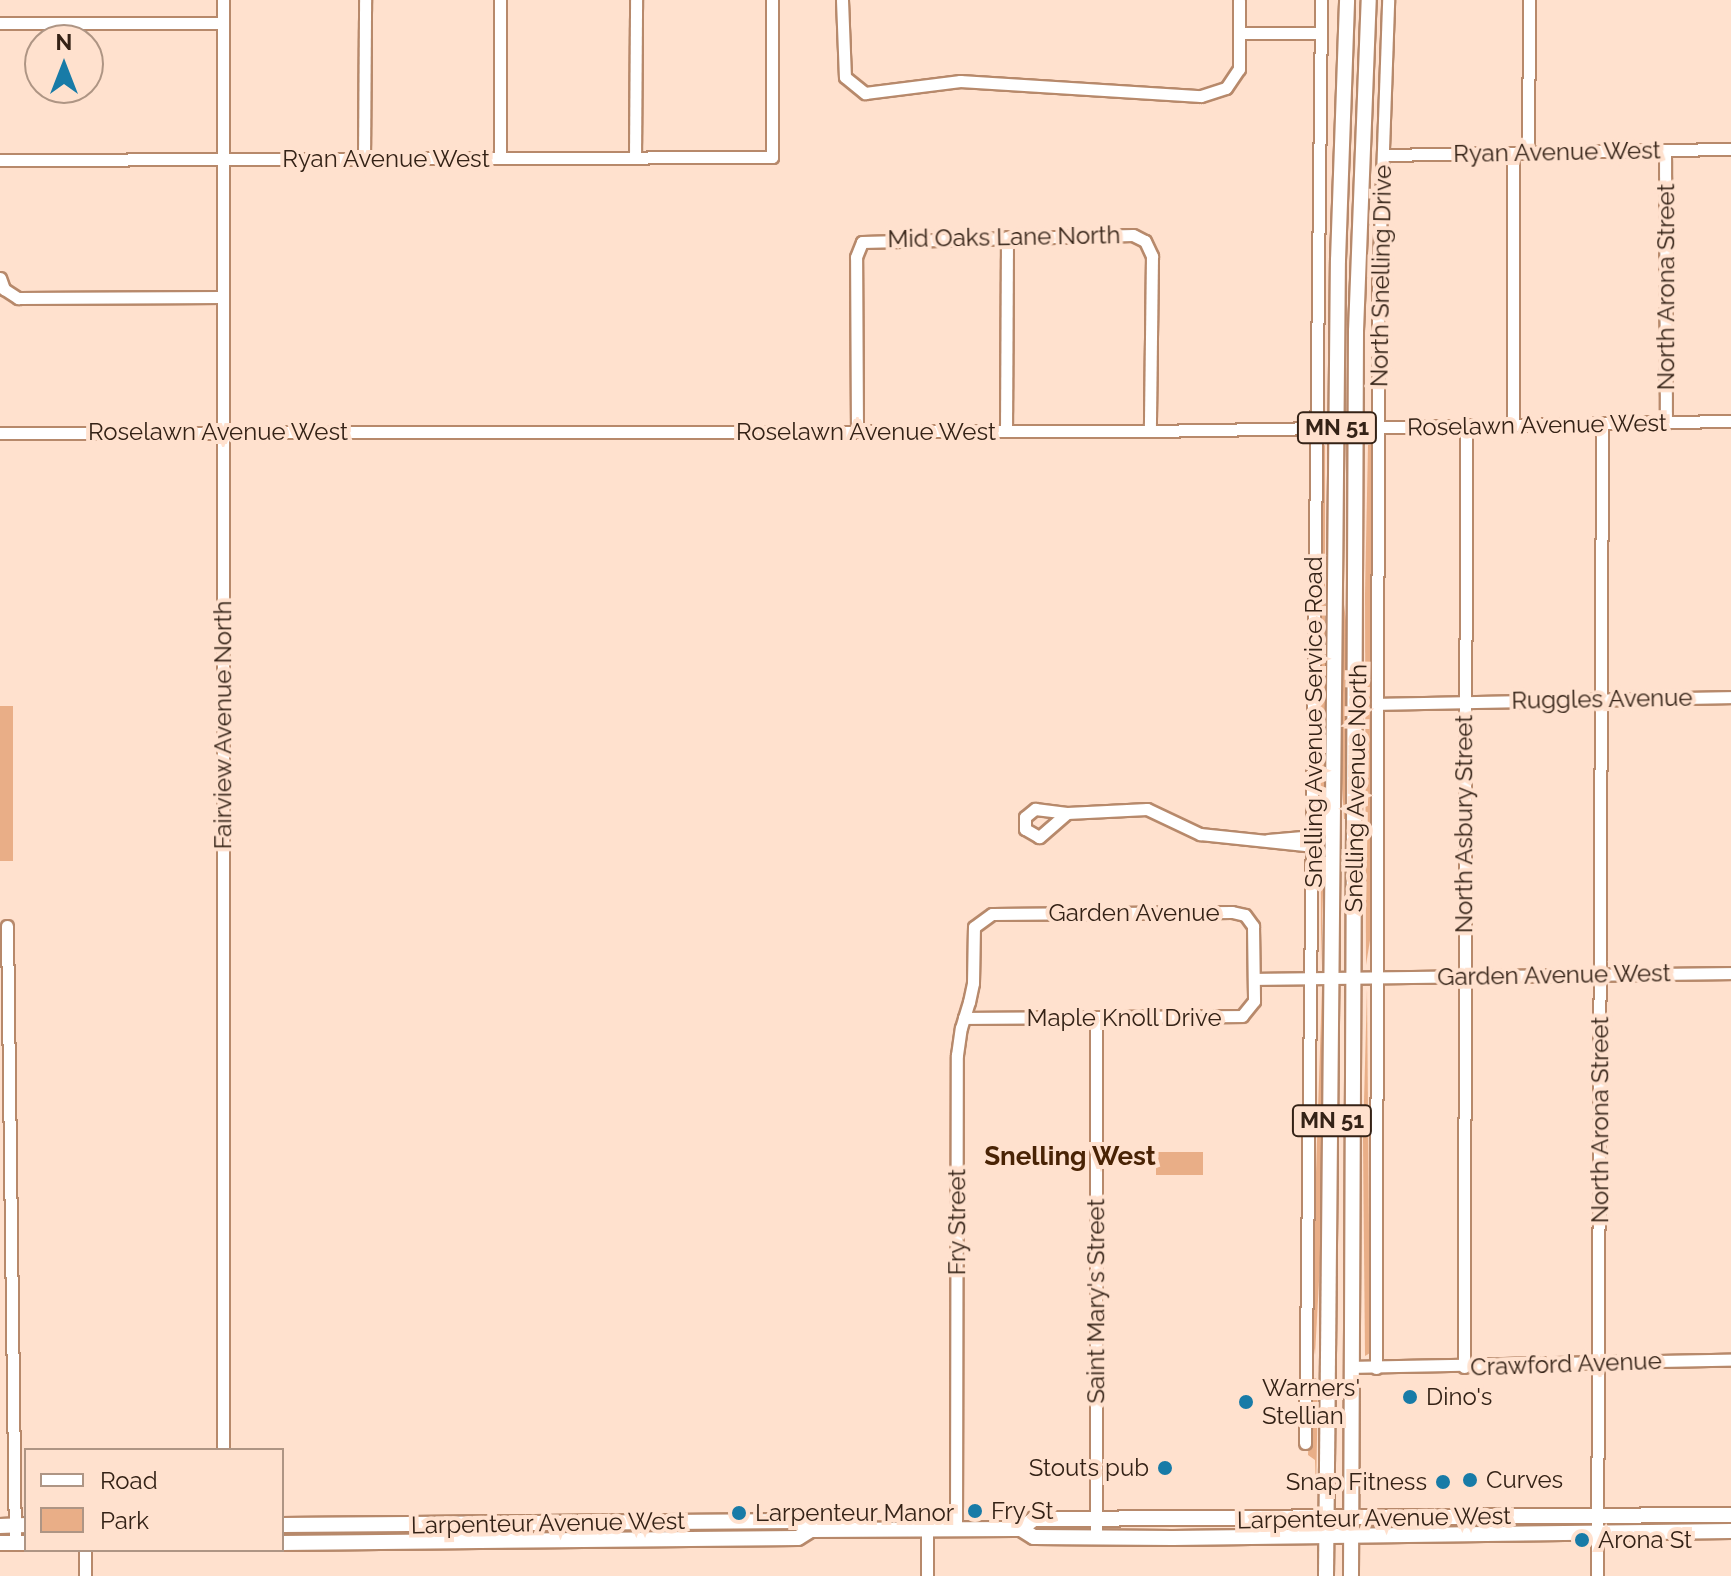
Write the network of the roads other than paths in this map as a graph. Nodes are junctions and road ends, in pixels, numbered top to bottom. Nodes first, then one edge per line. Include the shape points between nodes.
1 (223, 0) edge
2 (365, 0) edge
3 (500, 0) edge
4 (636, 0) edge
5 (772, 0) edge
6 (1239, 0) edge
7 (1321, 0) edge
8 (1347, 0) edge
9 (1369, 0) edge
10 (1388, 0) edge
11 (1529, 0) edge
12 (842, 1) edge
13 (0, 23) edge
14 (223, 23) junction
15 (1240, 33) junction
16 (1321, 33) junction
17 (1731, 149) edge
18 (1665, 150) junction
19 (1513, 153) junction
20 (1528, 153) junction
21 (1383, 155) junction
22 (635, 157) junction
23 (500, 158) junction
24 (222, 159) junction
25 (364, 159) junction
26 (0, 160) edge
27 (1007, 237) junction
28 (0, 278) edge
29 (222, 297) junction
30 (1731, 421) edge
31 (1666, 423) junction
32 (1602, 424) junction
33 (1466, 426) junction
34 (1513, 426) junction
35 (1315, 428) junction
36 (1337, 428) junction
37 (1357, 428) junction
38 (1379, 428) junction
39 (857, 431) junction
40 (1006, 431) junction
41 (1150, 431) junction
42 (223, 432) junction
43 (0, 433) edge
44 (1731, 697) edge
45 (1599, 700) junction
46 (1464, 702) junction
47 (1377, 704) junction
48 (1067, 813) dead end
49 (1314, 841) junction
50 (979, 919) joint
51 (7, 926) dead end
52 (1731, 973) edge
53 (1599, 974) junction
54 (1376, 976) junction
55 (1465, 976) junction
56 (1254, 979) junction
57 (1314, 979) junction
58 (1333, 979) junction
59 (1354, 979) junction
60 (964, 1018) junction
61 (1096, 1018) junction
62 (1330, 1329) junction
63 (1731, 1360) edge
64 (1600, 1364) junction
65 (1305, 1367) junction
66 (1330, 1367) junction
67 (1352, 1367) junction
68 (1464, 1367) junction
69 (1376, 1368) junction
70 (1305, 1443) dead end
71 (223, 1448) edge
72 (1731, 1515) edge
73 (1598, 1516) junction
74 (1096, 1519) junction
75 (1328, 1519) junction
76 (1352, 1519) junction
77 (532, 1524) junction
78 (14, 1525) edge
79 (284, 1525) edge
80 (927, 1529) junction
81 (956, 1529) junction
82 (1021, 1529) junction
83 (811, 1530) junction
84 (1731, 1531) edge
85 (1598, 1532) junction
86 (1327, 1536) junction
87 (1351, 1536) junction
88 (1096, 1537) junction
89 (532, 1542) junction
90 (14, 1543) edge
91 (284, 1543) edge
92 (85, 1552) edge
93 (85, 1576) edge
94 (927, 1576) edge
95 (1326, 1576) edge
96 (1351, 1576) edge
97 (1597, 1576) edge

1 - 14 street, Fairview Avenue North
2 - 25 street
3 - 23 street
4 - 22 street
5 - 22 street, Ryan Avenue West via 772,157
6 - 15 street
7 - 16 street, Snelling Avenue Service Road
8 - 36 main road, Snelling Avenue North / MN 51
9 - 37 main road, Snelling Avenue North / MN 51
10 - 21 street, North Snelling Drive
11 - 20 street
12 - 15 street via 845,77 865,93 960,81 1211,95 1235,78
13 - 14 street
14 - 24 street, Fairview Avenue North
15 - 16 street
16 - 35 street, Snelling Avenue Service Road
17 - 18 street, Ryan Avenue West
18 - 20 street, Ryan Avenue West
18 - 31 street, North Arona Street
19 - 20 street, Ryan Avenue West
19 - 21 street, Ryan Avenue West
19 - 34 street
21 - 38 street, North Snelling Drive
22 - 23 street, Ryan Avenue West
23 - 25 street, Ryan Avenue West
24 - 25 street, Ryan Avenue West
24 - 26 street, Ryan Avenue West
24 - 29 street, Fairview Avenue North
27 - 39 street, Mid Oaks Lane North via 872,239 858,247
27 - 40 street
27 - 41 street, Mid Oaks Lane North via 1133,235 1149,246
28 - 29 street via 9,294 23,298
29 - 42 street, Fairview Avenue North
30 - 31 street, Roselawn Avenue West
31 - 32 street, Roselawn Avenue West
32 - 34 street, Roselawn Avenue West
32 - 45 street, North Arona Street
33 - 34 street, Roselawn Avenue West
33 - 38 street, Roselawn Avenue West
33 - 46 street, North Asbury Street
35 - 36 street, Roselawn Avenue West
35 - 41 street, Roselawn Avenue West
35 - 49 street, Snelling Avenue Service Road
36 - 37 street, Roselawn Avenue West
36 - 58 main road, Snelling Avenue North / MN 51
37 - 38 street, Roselawn Avenue West
37 - 59 main road, Snelling Avenue North / MN 51
38 - 47 street, North Snelling Drive
39 - 40 street, Roselawn Avenue West
39 - 42 street, Roselawn Avenue West
40 - 41 street, Roselawn Avenue West
42 - 43 street, Roselawn Avenue West
42 - 71 street, Fairview Avenue North
44 - 45 street, Ruggles Avenue
45 - 46 street, Ruggles Avenue
45 - 53 street, North Arona Street
46 - 47 street, Ruggles Avenue
46 - 55 street, North Asbury Street
47 - 54 street, North Snelling Drive
48 - 49 street via 1147,809 1200,834
49 - 57 street, Snelling Avenue Service Road
50 - 56 street, Garden Avenue via 992,914 1239,913 1253,926
50 - 60 street, Fry Street
51 - 78 street
52 - 53 street, Garden Avenue West
53 - 55 street, Garden Avenue West
53 - 64 street, North Arona Street
54 - 55 street, Garden Avenue West
54 - 59 street
54 - 69 street, North Snelling Drive
55 - 68 street, North Asbury Street
56 - 57 street
56 - 61 street, Maple Knoll Drive via 1254,1001 1242,1016
57 - 58 street
57 - 65 street, Snelling Avenue Service Road
58 - 59 street
58 - 62 main road, Snelling Avenue North / MN 51
59 - 67 main road, Snelling Avenue North / MN 51
60 - 61 street, Maple Knoll Drive
60 - 81 street, Fry Street via 957,1078
61 - 74 street, Saint Mary's Street
62 - 66 main road, Snelling Avenue North / MN 51
62 - 67 main road via 1340,1362
63 - 64 street, Crawford Avenue
64 - 68 street, Crawford Avenue
64 - 73 street, North Arona Street
65 - 66 street
65 - 70 street, Snelling Avenue Service Road
66 - 75 main road, Snelling Avenue North / MN 51
67 - 69 street, Crawford Avenue
67 - 76 main road, Snelling Avenue North / MN 51
68 - 69 street, Crawford Avenue
72 - 73 main road, Larpenteur Avenue West
73 - 76 main road, Larpenteur Avenue West
73 - 85 street, North Arona Street
74 - 75 main road, Larpenteur Avenue West
74 - 82 main road, Larpenteur Avenue West via 1034,1519
74 - 88 street, Saint Mary's Street
75 - 76 main road, Larpenteur Avenue West
75 - 86 main road, Snelling Avenue North / MN 51
76 - 87 main road, Snelling Avenue North / MN 51
77 - 79 main road, Larpenteur Avenue West
77 - 83 main road, Larpenteur Avenue West via 798,1521
77 - 89 main road
78 - 90 street
80 - 81 main road, Larpenteur Avenue West
80 - 83 main road, Larpenteur Avenue West
80 - 94 street
81 - 82 main road, Larpenteur Avenue West
82 - 88 main road, Larpenteur Avenue West via 1034,1537
83 - 89 main road, Larpenteur Avenue West via 798,1538
84 - 85 main road, Larpenteur Avenue West
85 - 87 main road, Larpenteur Avenue West
85 - 97 street, North Arona Street
86 - 87 main road, Larpenteur Avenue West
86 - 88 main road, Larpenteur Avenue West
86 - 95 main road, Snelling Avenue North / MN 51
87 - 96 main road, Snelling Avenue North / MN 51
89 - 91 main road, Larpenteur Avenue West
92 - 93 street

